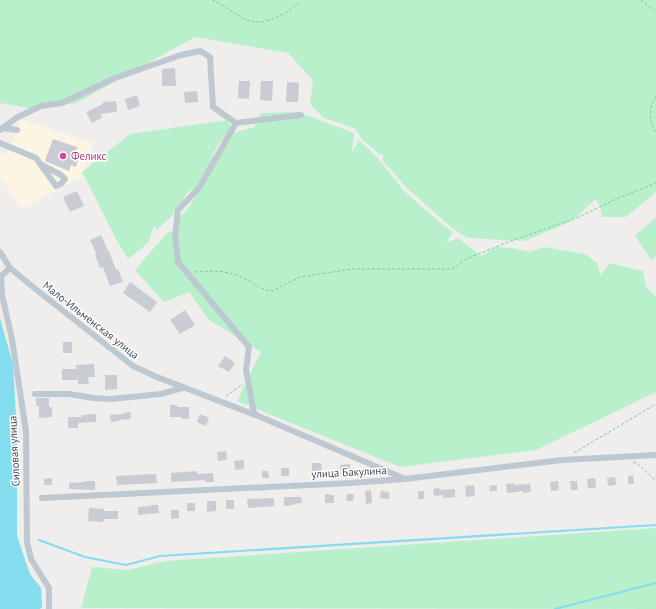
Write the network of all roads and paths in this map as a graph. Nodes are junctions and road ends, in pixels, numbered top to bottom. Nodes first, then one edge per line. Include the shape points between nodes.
1 (212, 0) edge
2 (300, 0) edge
3 (640, 0) edge
4 (656, 11) edge
5 (656, 96) edge
6 (301, 115) dead end
7 (236, 123) junction
8 (1, 129) edge
9 (17, 130) dead end
10 (656, 133) edge
11 (0, 143) edge
12 (42, 166) dead end
13 (656, 183) edge
14 (0, 252) edge
15 (10, 268) junction
16 (188, 274) junction
17 (248, 380) junction
18 (182, 388) junction
19 (35, 394) dead end
20 (217, 401) junction
21 (656, 404) edge
22 (258, 416) junction
23 (656, 455) edge
24 (562, 460) junction
25 (633, 462) dead end
26 (405, 479) junction
27 (656, 481) edge
28 (42, 498) dead end
29 (49, 609) edge

1 - 2 path via 249,22 270,21 296,7
3 - 4 path
5 - 10 path via 651,103 650,113
6 - 7 street
7 - 8 street via 213,107 210,58 200,51 115,78 62,103 41,106 16,118
7 - 16 street via 199,188 178,210 174,236 178,262
8 - 9 street
11 - 12 street via 36,158
13 - 16 path via 579,217 508,242 466,260 452,269 352,269 300,276 272,291 258,287 243,277 222,272 206,270
14 - 15 street, Мало-Ильменская улица
15 - 18 street, Мало-Ильменская улица via 134,366
15 - 29 street, Силовая улица via 1,276 2,295 12,339 26,431 27,542 31,560 49,588
16 - 17 street via 249,347 246,370
17 - 20 path
17 - 22 street via 254,413
18 - 19 street via 161,394 110,399 69,394
18 - 20 street, Мало-Ильменская улица
20 - 22 street, Мало-Ильменская улица
21 - 24 path
22 - 26 street, Мало-Ильменская улица
23 - 24 street, улица Бакулина
24 - 26 street, улица Бакулина
25 - 27 path
26 - 28 street, улица Бакулина

